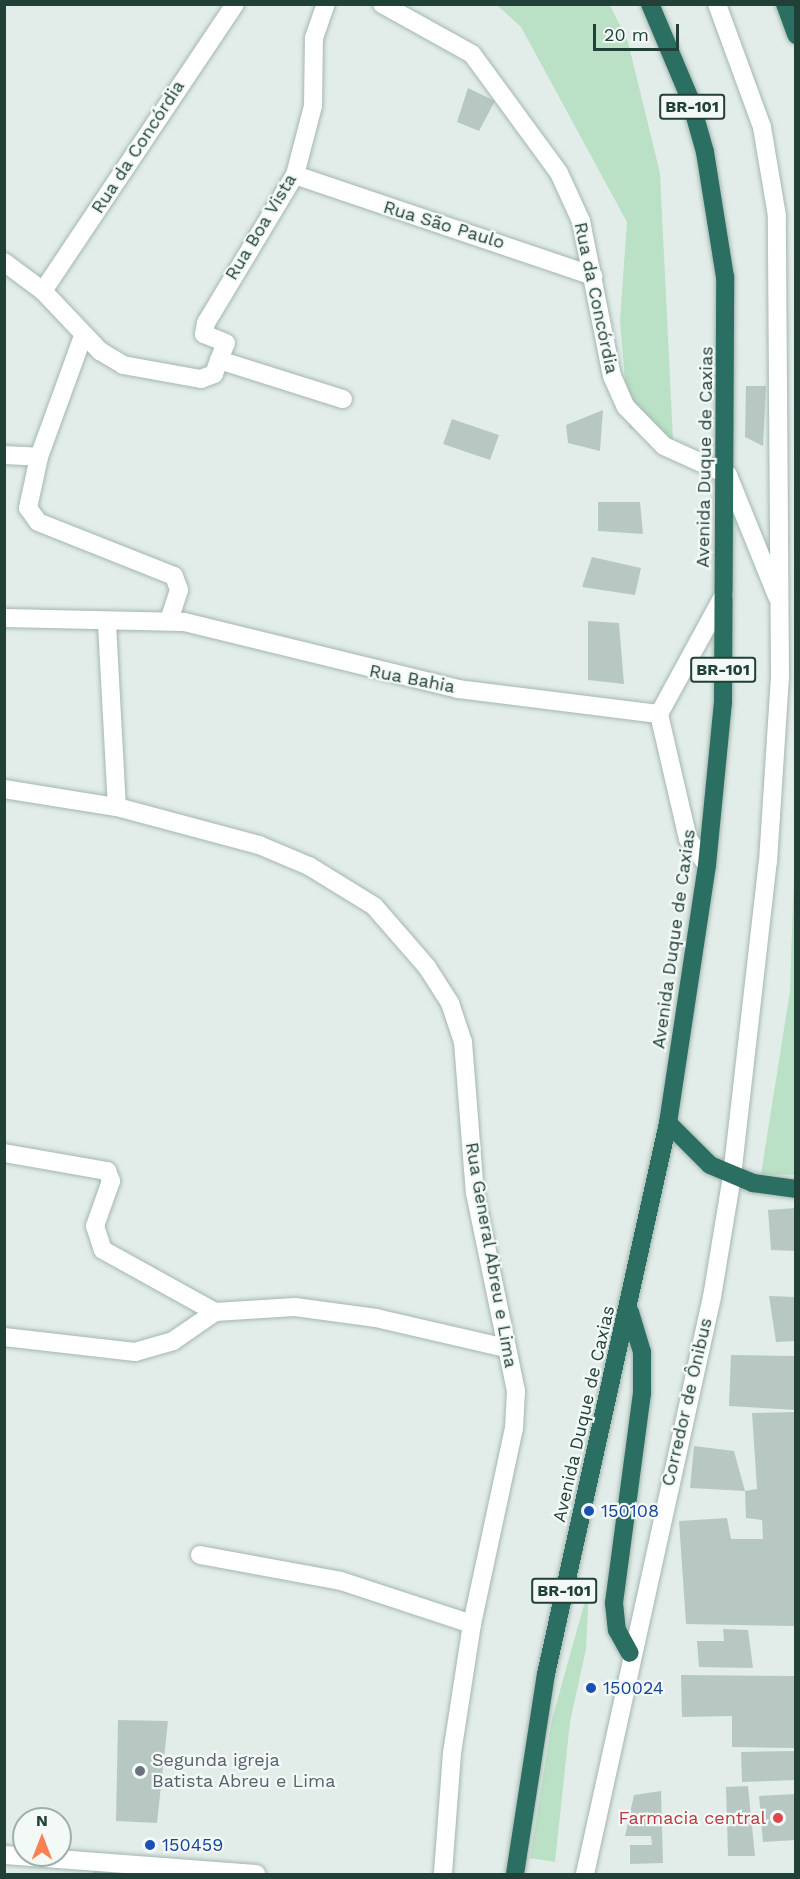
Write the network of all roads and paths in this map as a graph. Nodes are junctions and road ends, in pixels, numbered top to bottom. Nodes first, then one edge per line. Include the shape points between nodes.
1 (235, 4) edge
2 (326, 4) edge
3 (382, 4) edge
4 (650, 4) edge
5 (717, 4) edge
6 (785, 4) edge
7 (795, 35) edge
8 (294, 175) junction
9 (4, 262) edge
10 (594, 276) junction
11 (43, 291) junction
12 (83, 336) junction
13 (219, 360) junction
14 (344, 399) dead end
15 (4, 455) edge
16 (39, 457) junction
17 (728, 475) junction
18 (724, 595) junction
19 (780, 605) junction
20 (4, 618) edge
21 (169, 621) junction
22 (107, 624) junction
23 (659, 714) junction
24 (4, 789) edge
25 (117, 807) junction
26 (707, 865) junction
27 (668, 1124) junction
28 (4, 1153) edge
29 (732, 1176) junction
30 (795, 1189) edge
31 (215, 1312) junction
32 (630, 1312) junction
33 (4, 1337) edge
34 (506, 1348) junction
35 (200, 1555) dead end
36 (472, 1624) junction
37 (630, 1653) junction
38 (4, 1855) edge
39 (256, 1875) edge
40 (443, 1875) edge
41 (515, 1875) edge
42 (585, 1875) edge

1 - 11 street, Rua da Concórdia
2 - 8 street, Rua Boa Vista via 314,38 313,106
3 - 10 street, Rua da Concórdia via 446,36 493,76 559,173 581,220
4 - 17 highway, Avenida Duque de Caxias / BR-101 via 690,99 716,214 725,277
5 - 19 street, Corredor de Ônibus via 762,127 777,216
6 - 7 highway
8 - 10 street, Rua São Paulo
8 - 13 street, Rua Boa Vista via 206,324 204,334 226,343
9 - 11 street
10 - 17 street, Rua da Concórdia via 612,376 626,407 664,446
11 - 12 street
12 - 13 street via 123,364 178,379 209,378
12 - 16 street
13 - 14 street
15 - 16 street
16 - 21 street via 28,497 32,516 174,576 178,596
17 - 18 highway, Avenida Duque de Caxias / BR-101
17 - 19 street
18 - 23 street
18 - 26 highway, Avenida Duque de Caxias / BR-101 via 723,703
19 - 29 street, Corredor de Ônibus via 768,862
20 - 22 street, Rua Bahia
21 - 22 street, Rua Bahia
21 - 23 street, Rua Bahia via 458,689
22 - 25 street
23 - 26 street via 688,839
24 - 25 street, Rua General Abreu e Lima
25 - 34 street, Rua General Abreu e Lima via 259,845 309,866 374,906 427,967 450,1003 463,1042 475,1193
26 - 27 highway, Avenida Duque de Caxias / BR-101
27 - 29 highway via 710,1166
27 - 32 highway, Avenida Duque de Caxias / BR-101
28 - 31 street via 107,1171 111,1181 95,1226 103,1250
29 - 30 highway
29 - 37 street, Corredor de Ônibus via 712,1297
31 - 33 street via 173,1341 135,1352
31 - 34 street via 294,1307 376,1318
32 - 37 highway via 642,1353 642,1393 614,1603 616,1630
32 - 41 highway, Avenida Duque de Caxias / BR-101 via 546,1674
34 - 36 street, Rua General Abreu e Lima via 516,1391 514,1428
35 - 36 street via 341,1581
36 - 40 street, Rua General Abreu e Lima via 452,1753
37 - 42 street, Corredor de Ônibus
38 - 39 street

